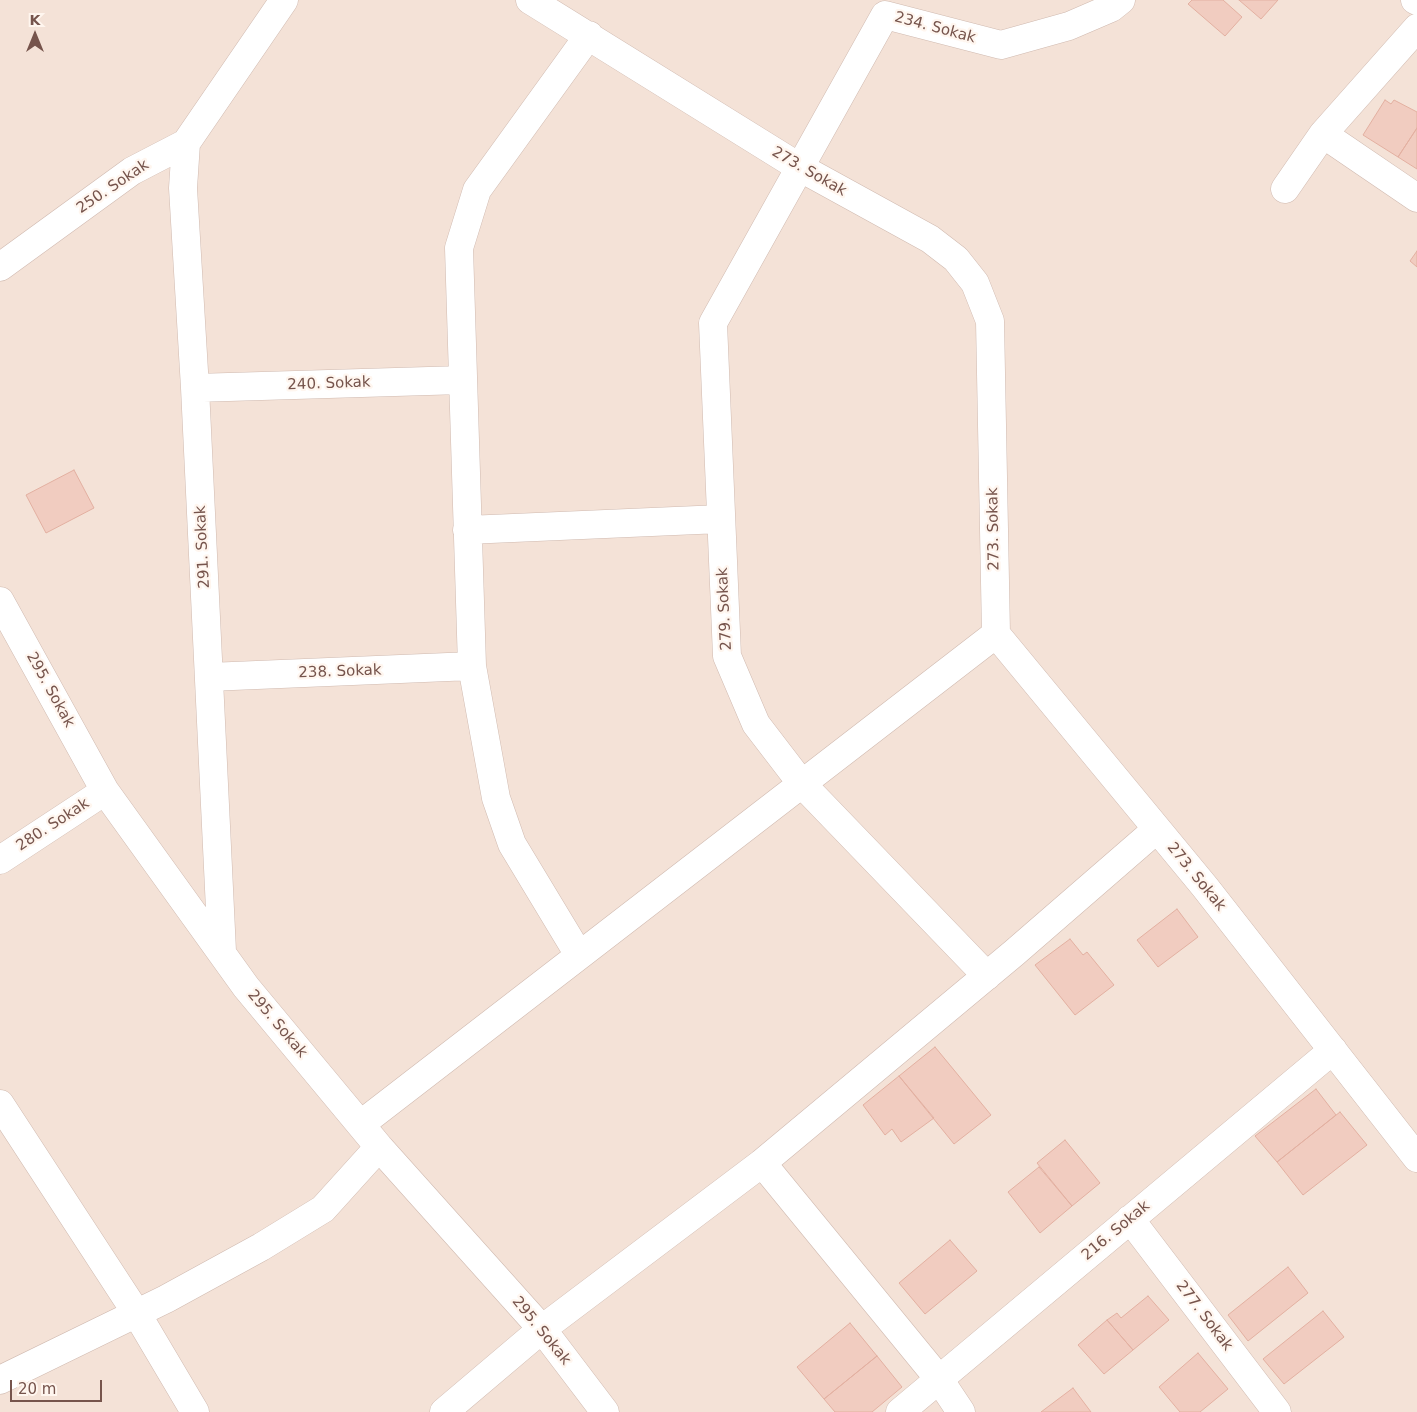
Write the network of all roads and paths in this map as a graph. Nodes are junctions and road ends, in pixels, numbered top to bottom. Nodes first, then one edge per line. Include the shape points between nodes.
1 (284, 0) edge
2 (530, 0) edge
3 (1121, 0) edge
4 (1417, 28) edge
5 (588, 35) junction
6 (1323, 134) junction
7 (186, 143) junction
8 (798, 167) junction
9 (1285, 189) dead end
10 (1417, 198) edge
11 (0, 267) edge
12 (462, 380) junction
13 (196, 388) junction
14 (721, 519) junction
15 (467, 530) junction
16 (0, 600) edge
17 (996, 634) junction
18 (472, 666) junction
19 (209, 677) junction
20 (802, 784) junction
21 (105, 790) junction
22 (1156, 829) junction
23 (0, 860) edge
24 (222, 951) junction
25 (580, 955) junction
26 (987, 976) junction
27 (1333, 1050) junction
28 (0, 1104) edge
29 (361, 1124) junction
30 (379, 1147) junction
31 (1417, 1158) edge
32 (762, 1163) junction
33 (1130, 1219) junction
34 (137, 1314) junction
35 (542, 1329) junction
36 (0, 1380) edge
37 (939, 1380) junction
38 (195, 1412) edge
39 (444, 1412) edge
40 (604, 1412) edge
41 (900, 1412) edge
42 (961, 1412) edge
43 (1277, 1412) edge

1 - 7 street, 250. Sokak
2 - 5 street, 273. Sokak
3 - 8 street, 234. Sokak via 1111,8 1068,26 1001,45 885,15
4 - 6 street
5 - 8 street, 273. Sokak
5 - 12 street via 477,190 459,248
6 - 9 street
6 - 10 street
7 - 11 street, 250. Sokak via 132,171
7 - 13 street, 291. Sokak via 183,188
8 - 14 street, 279. Sokak via 713,323
8 - 17 street, 273. Sokak via 930,239 956,259 975,283 990,320
12 - 13 street, 240. Sokak
12 - 15 street
13 - 19 street, 291. Sokak
14 - 15 street
14 - 20 street, 279. Sokak via 727,656 756,724
15 - 18 street
16 - 21 street, 295. Sokak
17 - 20 street
17 - 22 street, 273. Sokak
18 - 19 street, 238. Sokak
18 - 25 street via 496,798 512,844
19 - 24 street, 291. Sokak
20 - 25 street
20 - 26 street, 279. Sokak
21 - 23 street, 280. Sokak
21 - 24 street, 295. Sokak
22 - 26 street
22 - 27 street, 273. Sokak via 1206,887
24 - 29 street, 295. Sokak via 246,987
25 - 29 street
26 - 32 street
27 - 31 street, 273. Sokak
27 - 33 street, 216. Sokak
28 - 34 street
29 - 30 street, 295. Sokak
30 - 34 street via 322,1208 261,1247
30 - 35 street, 295. Sokak
32 - 35 street
32 - 37 street
33 - 37 street, 216. Sokak
33 - 43 street, 277. Sokak
34 - 36 street
34 - 38 street
35 - 39 street
35 - 40 street, 295. Sokak
37 - 41 street, 216. Sokak
37 - 42 street

